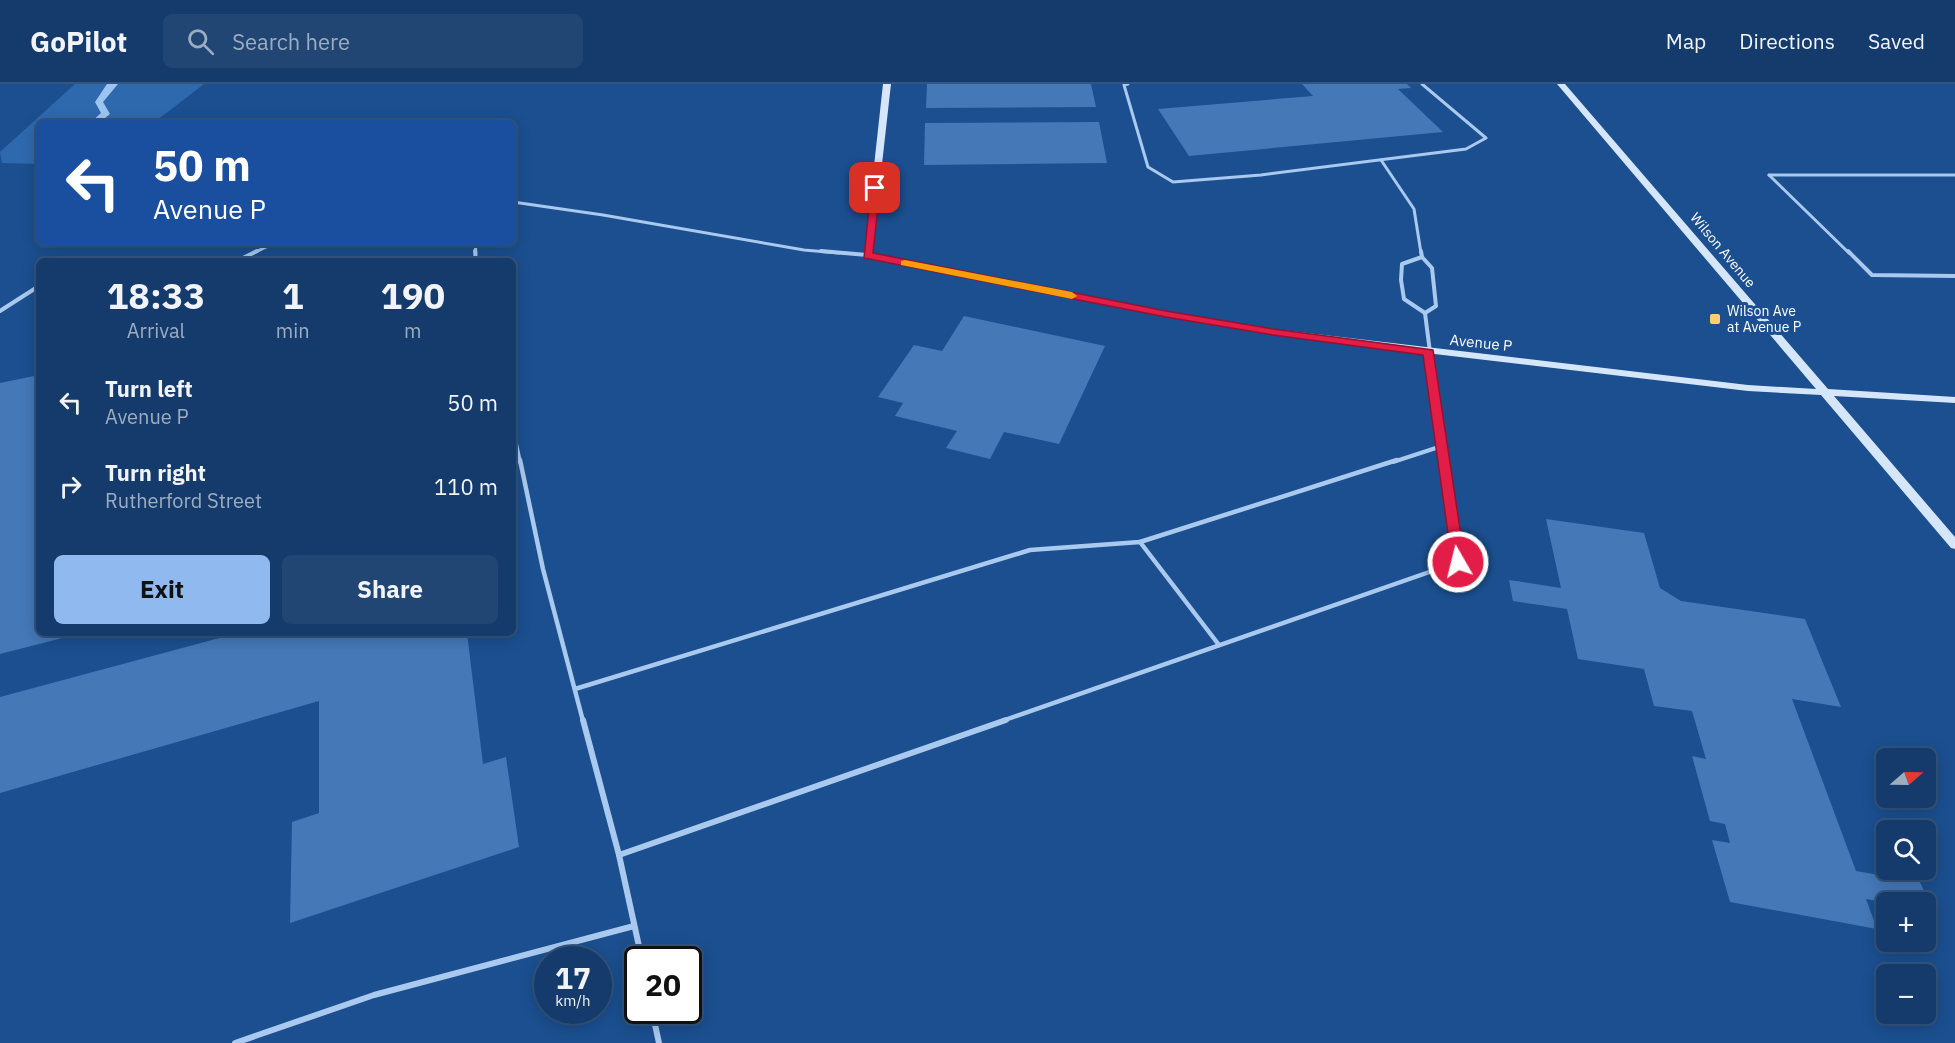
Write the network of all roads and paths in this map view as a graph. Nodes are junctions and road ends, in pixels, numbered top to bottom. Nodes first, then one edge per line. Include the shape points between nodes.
1 (887, 84) edge
2 (1128, 84) edge
3 (1422, 84) edge
4 (1561, 84) edge
5 (1381, 160) junction
6 (1955, 175) edge
7 (516, 202) edge
8 (268, 246) edge
9 (867, 255) junction
10 (1422, 257) junction
11 (243, 258) edge
12 (1955, 276) edge
13 (36, 287) edge
14 (0, 311) edge
15 (1425, 313) junction
16 (1429, 352) junction
17 (1825, 393) junction
18 (1955, 400) edge
19 (516, 444) edge
20 (1442, 446) junction
21 (1140, 542) junction
22 (1955, 545) edge
23 (1219, 645) junction
24 (575, 689) junction
25 (619, 855) junction
26 (634, 926) junction
27 (639, 946) edge
28 (655, 1024) edge
29 (235, 1043) edge
30 (659, 1043) edge

1 - 9 street
2 - 5 lane via 1124,85 1148,167 1173,182
3 - 5 lane via 1486,138 1466,149
4 - 17 street, Wilson Avenue
5 - 10 lane via 1414,209
6 - 12 lane via 1769,175 1872,275
7 - 9 lane via 804,250
8 - 11 lane
9 - 16 street, Avenue P via 1166,314
10 - 15 lane via 1432,268 1436,306
10 - 15 lane via 1402,264 1401,280 1404,299
13 - 14 lane
15 - 16 lane
16 - 17 street, Avenue P
16 - 20 lane
17 - 18 street, Avenue P
17 - 22 street, Wilson Avenue
19 - 24 lane via 543,569
20 - 21 lane
20 - 23 lane via 1458,562
21 - 23 lane
21 - 24 lane via 1030,550
23 - 25 lane
24 - 25 lane
25 - 26 lane
26 - 27 lane
26 - 29 lane via 374,995
28 - 30 lane

